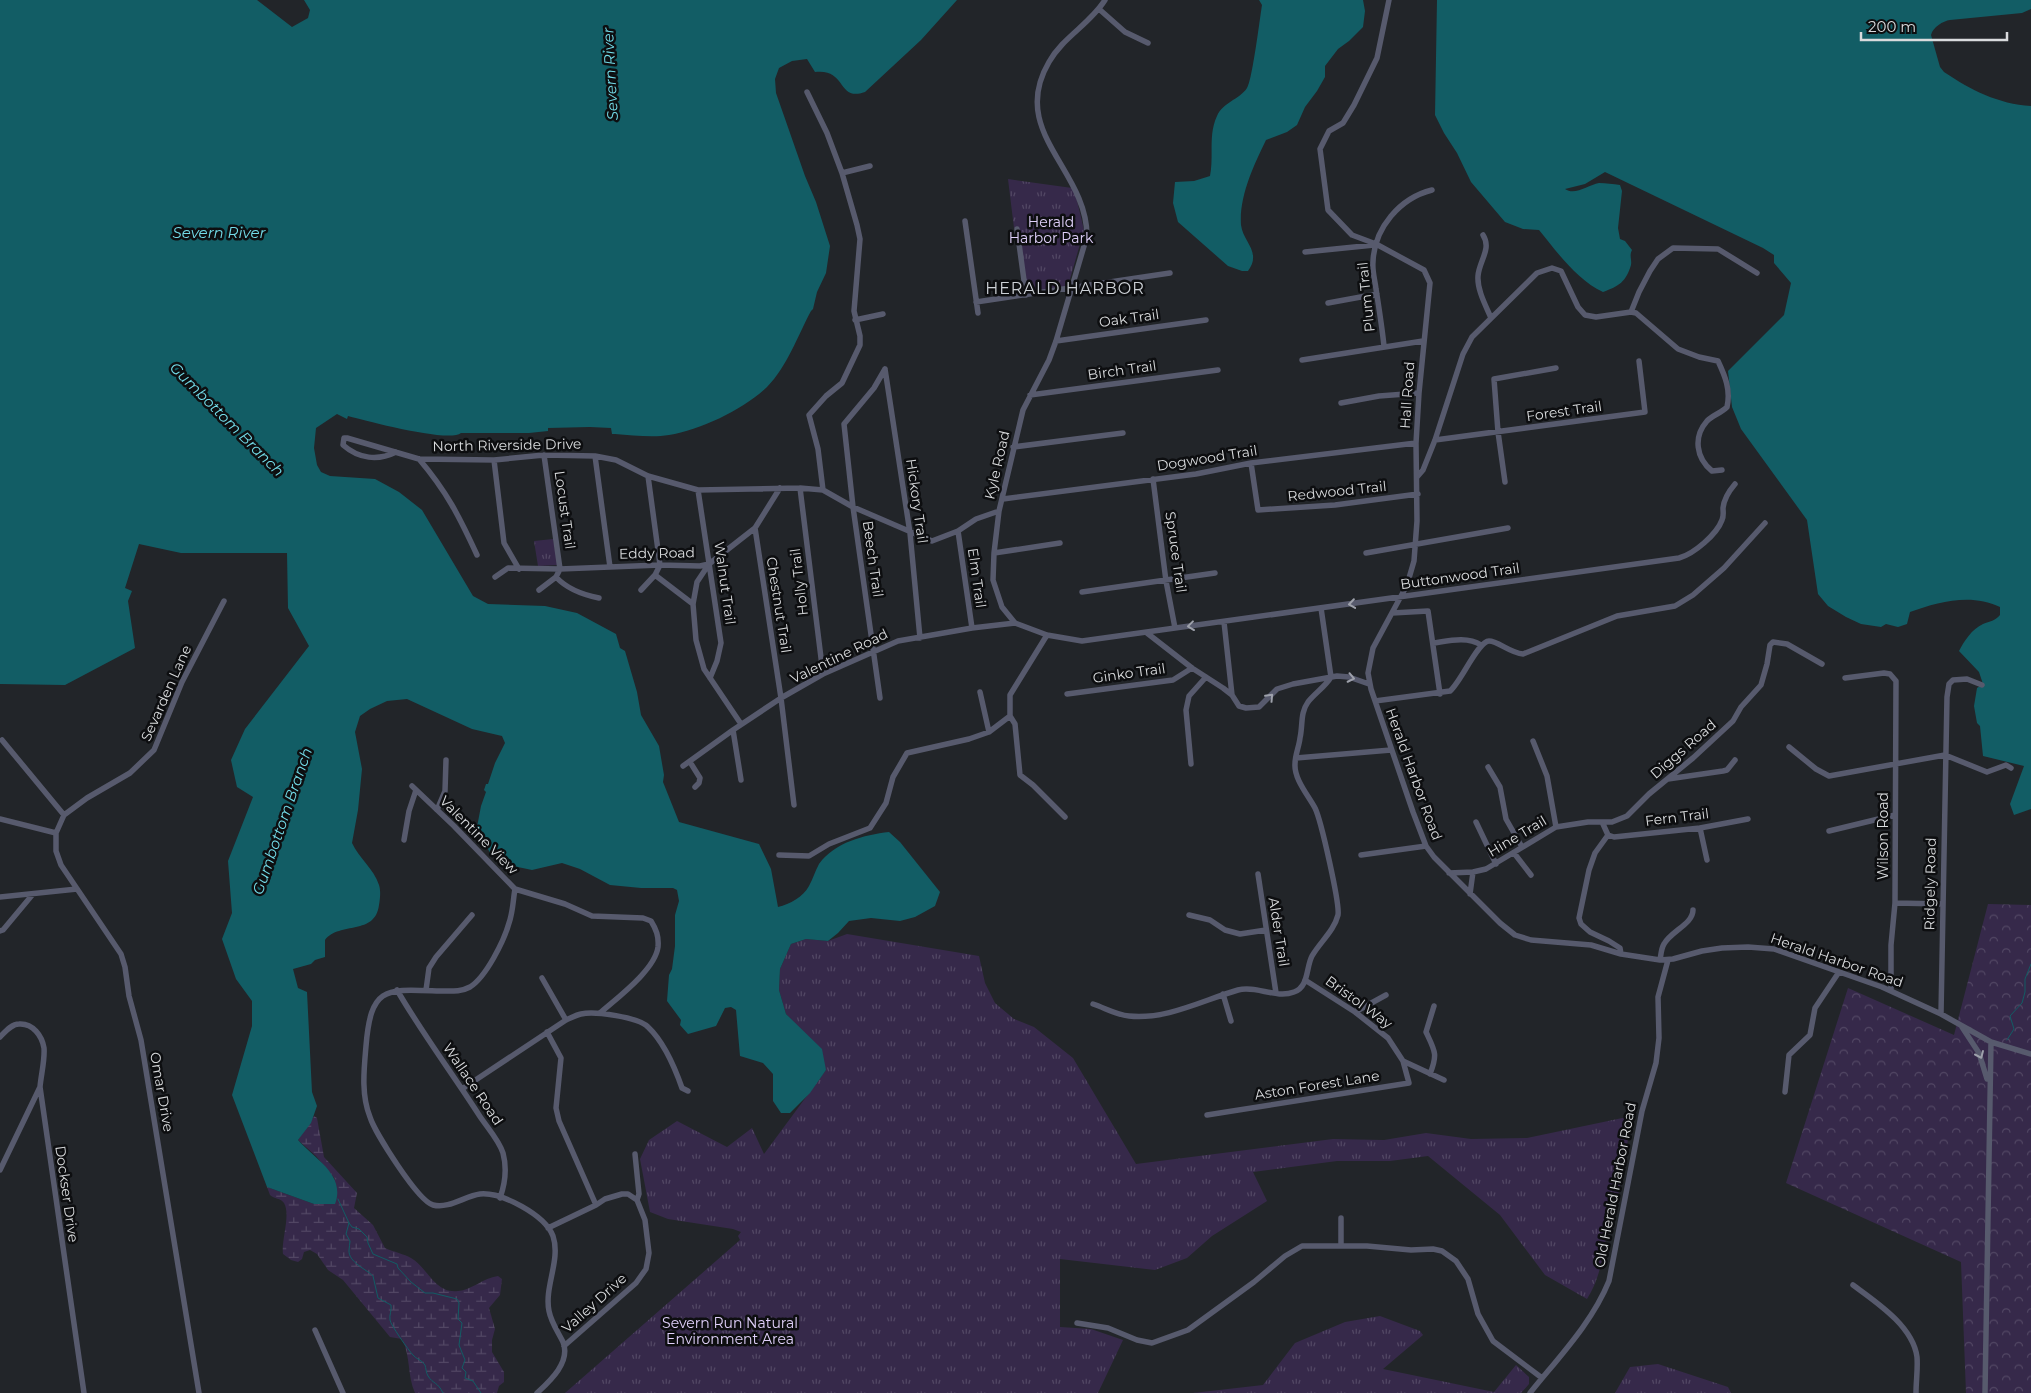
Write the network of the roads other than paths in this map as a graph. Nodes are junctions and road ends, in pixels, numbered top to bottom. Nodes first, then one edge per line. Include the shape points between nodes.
1 (1105, 0) edge
2 (1389, 0) edge
3 (1099, 9) junction
4 (1148, 43) dead end
5 (807, 92) dead end
6 (870, 166) dead end
7 (842, 172) junction
8 (1432, 190) dead end
9 (965, 221) dead end
10 (1017, 229) dead end
11 (1483, 235) dead end
12 (1376, 244) junction
13 (1305, 252) dead end
14 (1170, 273) dead end
15 (1756, 273) dead end
16 (1072, 288) junction
17 (1377, 294) junction
18 (1026, 295) junction
19 (976, 302) junction
20 (1328, 304) dead end
21 (978, 312) dead end
22 (1631, 312) junction
23 (883, 314) dead end
24 (1491, 318) junction
25 (855, 320) junction
26 (1206, 320) dead end
27 (1056, 341) junction
28 (1423, 341) junction
29 (1384, 346) junction
30 (1302, 360) dead end
31 (1639, 361) dead end
32 (885, 368) joint
33 (1556, 368) dead end
34 (1218, 370) dead end
35 (1419, 393) junction
36 (1030, 396) junction
37 (1341, 403) dead end
38 (1498, 432) junction
39 (1123, 433) dead end
40 (1435, 440) junction
41 (1416, 443) junction
42 (1013, 447) junction
43 (396, 452) junction
44 (544, 455) junction
45 (595, 456) junction
46 (418, 458) junction
47 (494, 460) junction
48 (1251, 463) junction
49 (1722, 470) dead end
50 (648, 476) junction
51 (1418, 477) junction
52 (1153, 479) junction
53 (1505, 482) dead end
54 (1735, 484) dead end
55 (780, 488) junction
56 (800, 488) junction
57 (698, 490) junction
58 (823, 490) junction
59 (1418, 494) junction
60 (1002, 498) junction
61 (852, 507) junction
62 (999, 511) junction
63 (1765, 523) dead end
64 (755, 528) junction
65 (1508, 528) dead end
66 (958, 531) junction
67 (910, 533) junction
68 (1060, 543) dead end
69 (1416, 545) junction
70 (994, 553) junction
71 (1366, 553) dead end
72 (477, 555) dead end
73 (660, 564) junction
74 (709, 564) junction
75 (610, 566) junction
76 (520, 569) junction
77 (560, 569) junction
78 (1215, 573) dead end
79 (655, 575) junction
80 (495, 577) dead end
81 (556, 577) junction
82 (1166, 581) junction
83 (539, 590) dead end
84 (640, 590) dead end
85 (1082, 592) dead end
86 (1401, 597) junction
87 (599, 598) dead end
88 (224, 601) dead end
89 (693, 604) junction
90 (1321, 608) junction
91 (1392, 613) junction
92 (1224, 622) junction
93 (1015, 624) junction
94 (972, 628) junction
95 (1175, 628) junction
96 (1147, 634) junction
97 (1047, 635) junction
98 (920, 638) junction
99 (1433, 643) junction
100 (1481, 645) junction
101 (874, 652) junction
102 (1822, 664) dead end
103 (1192, 668) junction
104 (822, 674) junction
105 (1206, 677) junction
106 (710, 678) junction
107 (1332, 678) junction
108 (1845, 678) dead end
109 (1982, 686) dead end
110 (1370, 687) junction
111 (980, 692) dead end
112 (1067, 694) dead end
113 (1440, 694) junction
114 (1232, 696) junction
115 (781, 698) junction
116 (880, 698) dead end
117 (1375, 701) junction
118 (1010, 716) junction
119 (741, 724) junction
120 (733, 730) junction
121 (988, 732) junction
122 (2, 740) dead end
123 (1533, 741) dead end
124 (1789, 747) dead end
125 (1392, 750) junction
126 (1945, 755) junction
127 (1296, 758) junction
128 (446, 760) dead end
129 (1735, 760) dead end
130 (690, 762) junction
131 (1191, 764) dead end
132 (1896, 764) junction
133 (684, 766) dead end
134 (1488, 767) dead end
135 (2011, 768) dead end
136 (1668, 779) junction
137 (741, 780) dead end
138 (695, 787) dead end
139 (794, 805) dead end
140 (437, 810) junction
141 (64, 815) junction
142 (1894, 815) junction
143 (1065, 817) dead end
144 (0, 819) edge
145 (1748, 819) dead end
146 (1476, 822) dead end
147 (1603, 824) junction
148 (1556, 827) junction
149 (1700, 828) junction
150 (1829, 831) dead end
151 (56, 833) junction
152 (1608, 835) junction
153 (404, 840) dead end
154 (1426, 846) junction
155 (1522, 847) junction
156 (1514, 853) junction
157 (779, 855) dead end
158 (1361, 855) dead end
159 (1707, 860) dead end
160 (1496, 864) junction
161 (1473, 872) junction
162 (1449, 873) junction
163 (1258, 874) dead end
164 (1531, 874) dead end
165 (76, 889) junction
166 (514, 889) junction
167 (33, 894) junction
168 (1470, 894) junction
169 (0, 897) edge
170 (1895, 903) junction
171 (1942, 904) junction
172 (1694, 910) dead end
173 (472, 915) dead end
174 (1189, 915) dead end
175 (1266, 930) junction
176 (0, 931) edge
177 (1621, 954) junction
178 (1660, 960) junction
179 (1668, 960) junction
180 (1839, 972) junction
181 (542, 978) dead end
182 (1305, 980) junction
183 (397, 990) junction
184 (426, 990) junction
185 (1891, 991) junction
186 (1276, 993) junction
187 (1223, 994) junction
188 (1386, 995) dead end
189 (1093, 1004) dead end
190 (1434, 1006) dead end
191 (1356, 1012) junction
192 (600, 1013) junction
193 (1941, 1014) junction
194 (566, 1020) junction
195 (1231, 1021) dead end
196 (1961, 1026) junction
197 (547, 1032) junction
198 (0, 1036) edge
199 (1991, 1042) junction
200 (2031, 1054) edge
201 (1403, 1061) junction
202 (1430, 1074) junction
203 (1444, 1080) dead end
204 (40, 1087) junction
205 (462, 1089) junction
206 (1989, 1089) junction
207 (688, 1091) dead end
208 (1785, 1092) dead end
209 (1207, 1115) dead end
210 (635, 1154) dead end
211 (0, 1170) edge
212 (500, 1198) junction
213 (638, 1200) junction
214 (596, 1205) junction
215 (1341, 1218) dead end
216 (548, 1228) junction
217 (1341, 1246) junction
218 (1853, 1285) dead end
219 (1077, 1322) dead end
220 (315, 1330) dead end
221 (564, 1346) junction
222 (1542, 1378) junction
223 (84, 1393) edge
224 (200, 1393) edge
225 (344, 1393) edge
226 (537, 1393) edge
227 (1530, 1393) edge
228 (1916, 1393) edge
229 (1985, 1393) edge

1 - 3 street, Kyle Road
2 - 12 street, Hall Road via 1377,58 1343,123 1329,132 1320,149 1328,210 1352,235
3 - 4 street via 1126,32
3 - 16 street, Kyle Road via 1054,53 1042,75 1037,98 1041,129 1079,195 1087,226
5 - 7 street
6 - 7 street
7 - 25 street via 860,239
8 - 12 street, Plum Trail via 1419,194 1398,208 1381,228
9 - 19 street
10 - 18 street
11 - 24 street via 1487,249 1478,286
12 - 13 street
12 - 17 street, Plum Trail via 1372,263
12 - 28 street, Hall Road via 1424,270 1430,283
14 - 16 street
15 - 22 street via 1718,248 1673,248 1658,259 1650,271
16 - 18 street
16 - 27 street, Kyle Road
17 - 20 street
17 - 29 street, Plum Trail
18 - 19 street
19 - 21 street
22 - 24 street via 1588,316 1580,310 1562,271 1548,268 1537,273
22 - 49 street via 1678,349 1718,361 1728,385 1729,399 1727,407 1707,421 1701,432 1698,454 1712,471
23 - 25 street
24 - 40 street via 1472,337 1463,354
25 - 58 street via 860,345 850,368 842,383 808,415 818,449
26 - 27 street, Oak Trail
27 - 36 street, Kyle Road
28 - 29 street
28 - 35 street, Hall Road
29 - 30 street
31 - 38 street, Forest Trail via 1645,412
32 - 61 street, Beech Trail via 874,388 844,424
32 - 67 street, Hickory Trail
33 - 38 street via 1494,379
34 - 36 street, Birch Trail
35 - 37 street
35 - 41 street, Hall Road
36 - 42 street, Kyle Road via 1022,410
38 - 40 street, Forest Trail
38 - 53 street
39 - 42 street
40 - 51 street
41 - 48 street, Dogwood Trail
41 - 51 street, Hall Road
42 - 60 street, Kyle Road
43 - 43 street, North Riverside Drive via 386,457 363,457 343,445 344,438
43 - 46 street, North Riverside Drive
44 - 45 street, North Riverside Drive
44 - 47 street, North Riverside Drive
44 - 77 street, Locust Trail
45 - 50 street, North Riverside Drive via 616,460
45 - 75 street
46 - 47 street, North Riverside Drive
46 - 72 street via 440,483
47 - 76 street via 504,543
48 - 52 street, Dogwood Trail
48 - 59 street, Redwood Trail via 1258,510 1335,505
50 - 57 street, North Riverside Drive
50 - 73 street
51 - 59 street, Hall Road
52 - 60 street, Dogwood Trail
52 - 82 street, Spruce Trail
54 - 86 street, Buttonwood Trail via 1728,492 1723,519 1698,548 1686,556
55 - 56 street, North Riverside Drive
55 - 57 street, North Riverside Drive
55 - 64 street, Eddy Road
56 - 58 street, North Riverside Drive
56 - 104 street, Holly Trail
57 - 74 street, Walnut Trail
58 - 61 street
59 - 69 street, Hall Road
60 - 62 street, Kyle Road
61 - 67 street
61 - 101 street, Beech Trail
62 - 66 street via 976,519
62 - 70 street, Kyle Road
63 - 100 street via 1724,568 1675,606 1617,616 1522,654 1490,641
64 - 74 street, Eddy Road
64 - 115 street, Chestnut Trail
65 - 69 street
66 - 67 street via 932,541
66 - 94 street, Elm Trail
67 - 98 street, Hickory Trail
68 - 70 street
69 - 71 street
69 - 86 street, Hall Road via 1412,572
70 - 93 street, Kyle Road via 993,580 1002,607
73 - 74 street, Eddy Road
73 - 75 street, Eddy Road
73 - 79 street
74 - 89 street via 697,582
74 - 106 street, Walnut Trail via 721,643
75 - 77 street, Eddy Road
76 - 77 street, Eddy Road
76 - 80 street, Eddy Road via 508,568
77 - 81 street
78 - 82 street
79 - 84 street
79 - 89 street
81 - 83 street
81 - 87 street via 563,584
82 - 85 street
82 - 95 street, Spruce Trail
86 -> 90 street, Buttonwood Trail
86 - 91 street, Hall Road
88 - 141 street, Sevarden Lane via 182,682 154,750 130,774 86,798
89 - 106 street via 696,640
90 - 92 street, Buttonwood Trail
90 - 107 street
91 - 99 street via 1428,611
91 - 110 street, Hall Road via 1370,655
92 -> 95 street, Buttonwood Trail
92 - 114 street
93 - 94 street, Valentine Road
93 - 97 street
94 - 98 street, Valentine Road
95 - 96 street, Buttonwood Trail
96 - 97 street via 1082,641
96 - 103 street
97 - 118 street via 1010,695
98 - 101 street, Valentine Road via 898,641
99 - 100 street via 1471,640
99 - 113 street
100 - 113 street via 1454,688
101 - 104 street, Valentine Road
101 - 116 street, Beech Trail
102 - 136 street, Diggs Road via 1787,644 1776,642 1770,645 1761,686 1741,706 1729,726
103 - 105 street
103 - 112 street, Ginko Trail via 1173,680
104 - 115 street, Valentine Road
105 - 114 street
105 - 131 street via 1189,696 1186,710
106 - 119 street
107 -> 110 street via 1349,677
114 -> 107 street via 1238,706 1260,707 1277,689
107 - 127 street via 1303,711
108 - 132 street, Wilson Road via 1884,672 1896,681
109 - 126 street, Ridgely Road via 1967,679 1953,680 1949,684
110 - 117 street, Herald Harbor Road
111 - 121 street
113 - 117 street
115 - 119 street, Valentine Road
115 - 139 street, Chestnut Trail
117 - 125 street, Herald Harbor Road
118 - 121 street
118 - 143 street via 1015,724 1020,775
119 - 120 street, Valentine Road
120 - 130 street, Valentine Road
120 - 137 street
121 - 157 street via 907,753 893,777 886,803 870,828 829,844 809,856
122 - 141 street
123 - 148 street via 1547,776
124 - 132 street via 1829,776
125 - 127 street
125 - 154 street, Herald Harbor Road
126 - 132 street
126 - 135 street via 1986,772 2006,765
126 - 171 street, Ridgely Road
127 - 182 street via 1294,766 1298,778 1322,826 1338,913 1334,927 1310,958
128 - 140 street via 445,791
129 - 136 street via 1723,772
130 - 133 street, Valentine Road
130 - 138 street via 700,778
132 - 142 street, Wilson Road
134 - 155 street via 1500,787 1506,819
136 - 147 street, Diggs Road via 1622,820
140 - 153 street, Valentine View via 414,788
140 - 166 street, Valentine View
141 - 151 street, Omar Drive
142 - 150 street
142 - 170 street, Wilson Road
144 - 151 street
145 - 149 street, Fern Trail
146 - 160 street
147 - 148 street, Hine Trail via 1588,822
147 - 152 street
148 - 155 street, Hine Trail
149 - 152 street, Fern Trail
149 - 159 street
151 - 165 street, Omar Drive via 58,859
152 - 177 street via 1588,870 1579,913 1582,924 1590,932 1620,948
154 - 158 street
154 - 162 street, Herald Harbor Road
155 - 156 street, Hine Trail
156 - 160 street, Hine Trail
156 - 164 street
160 - 161 street, Hine Trail
161 - 162 street, Hine Trail
161 - 168 street
162 - 168 street, Herald Harbor Road
163 - 175 street, Alder Trail
165 - 167 street
165 - 224 street, Omar Drive via 124,961 141,1040
166 - 184 street via 509,923 481,977 463,990
166 - 192 street, Valentine View via 565,904 592,916 651,921 658,932 658,948 650,966
167 - 169 street
167 - 176 street
168 - 177 street, Herald Harbor Road via 1515,935 1531,940 1591,945
170 - 171 street
170 - 185 street, Wilson Road
171 - 193 street, Ridgely Road
172 - 178 street via 1689,920 1665,942
173 - 184 street via 429,968
174 - 175 street via 1210,920 1225,930 1240,934
175 - 186 street, Alder Trail
177 - 178 street, Herald Harbor Road
178 - 179 street, Herald Harbor Road
179 - 180 street, Herald Harbor Road via 1722,948 1766,948
179 - 222 street, Old Herald Harbor Road via 1658,997 1656,1063 1642,1111 1609,1281 1585,1324
180 - 185 street, Herald Harbor Road
180 - 208 street via 1815,1008 1810,1035 1789,1055
181 - 194 street
182 - 186 street via 1295,992
182 - 191 street, Bristol Way
183 - 184 street
183 - 205 street, Wallace Road
183 - 212 street via 379,998 369,1021 364,1093 373,1125 412,1186 430,1204 444,1205 483,1194
185 - 193 street, Herald Harbor Road
186 - 187 street via 1242,989
187 - 189 street via 1193,1006 1145,1017 1126,1016
187 - 195 street
188 - 191 street
190 - 202 street via 1426,1032 1436,1052
191 - 201 street, Bristol Way via 1388,1038
192 - 194 street via 580,1014
192 - 207 street via 647,1025 658,1039 682,1088
193 - 196 street, Herald Harbor Road
194 - 197 street
196 - 199 street, Herald Harbor Road
196 -> 206 street, Herald Harbor Road via 1979,1053
197 - 205 street
197 - 214 street via 560,1058 556,1108 559,1121
198 - 204 street, Dockser Drive via 18,1023 39,1032 44,1049
199 - 200 street
199 - 206 street, Herald Harbor Road
201 - 202 street
201 - 209 street, Aston Forest Lane via 1409,1083
202 - 203 street
204 - 211 street
204 - 223 street, Dockser Drive
205 - 212 street, Wallace Road via 502,1152 505,1167
206 - 229 street, Herald Harbor Road
210 - 213 street, Valley Drive
212 - 216 street via 535,1215
213 - 214 street via 622,1194
213 - 221 street, Valley Drive via 646,1220 649,1253 646,1269 636,1283
214 - 216 street
215 - 217 street
216 - 221 street via 554,1249 548,1307
217 - 219 street via 1302,1246 1188,1330 1161,1341 1137,1340 1108,1328
217 - 222 street via 1442,1251 1456,1261 1468,1279 1478,1314 1493,1341
218 - 228 street via 1893,1316 1913,1344 1917,1356
220 - 225 street
221 - 226 street via 562,1364
222 - 227 street, Old Herald Harbor Road

